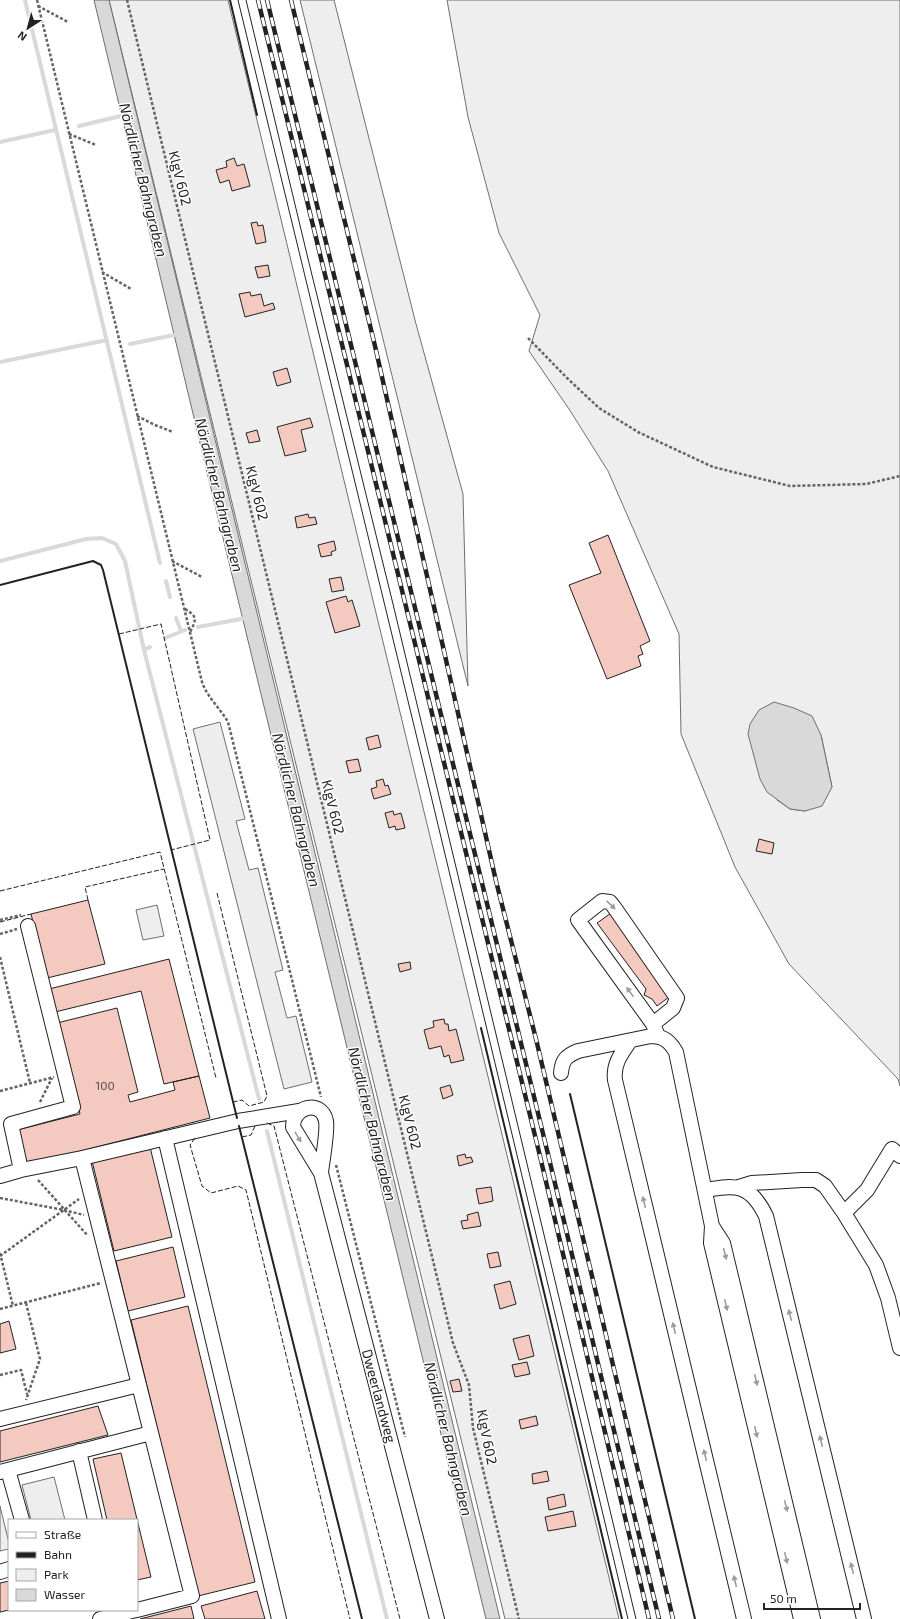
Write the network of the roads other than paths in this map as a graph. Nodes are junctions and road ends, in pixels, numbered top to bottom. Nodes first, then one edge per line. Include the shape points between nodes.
1 (25, 921) road end
2 (655, 1030) junction
3 (630, 1041) junction
4 (561, 1073) dead end
5 (299, 1111) junction
6 (165, 1138) junction
7 (900, 1156) edge
8 (82, 1158) junction
9 (24, 1169) junction
10 (320, 1173) junction
11 (0, 1176) edge
12 (739, 1188) junction
13 (706, 1190) junction
14 (844, 1213) junction
15 (712, 1226) junction
16 (900, 1348) edge
17 (139, 1385) junction
18 (0, 1419) edge
19 (151, 1434) junction
20 (80, 1451) junction
21 (4, 1470) edge
22 (22, 1519) edge
23 (95, 1519) edge
24 (138, 1610) edge
25 (132, 1611) edge
26 (100, 1619) edge
27 (279, 1619) edge
28 (437, 1619) edge
29 (744, 1619) edge
30 (801, 1619) edge
31 (813, 1619) edge
32 (864, 1619) edge

1 - 9 street via 61,1060 59,1076 73,1107 11,1124
2 -> 2 street via 578,920 602,901 610,902 614,907 677,998 674,1008
2 - 3 street
2 - 13 street via 676,1052
3 - 4 street via 570,1054 563,1060
29 -> 3 street via 615,1080 617,1062
5 - 6 street
5 -> 10 street, Dweerlandweg via 295,1115 293,1128
5 - 10 street, Dweerlandweg via 311,1108 321,1111 326,1121
6 - 8 street
6 - 27 street
7 - 14 street via 892,1149 867,1190
8 - 9 street
8 - 17 street
9 - 11 street
10 - 28 street, Dweerlandweg
12 - 13 street via 730,1186
12 - 14 street via 752,1183 816,1180 825,1186
32 -> 12 street via 766,1216 753,1196
13 - 15 street
14 - 16 street via 876,1265 888,1298
15 -> 30 street via 711,1243
15 -> 31 street via 723,1243
17 - 18 street
17 - 19 street
19 - 20 street
19 - 24 street via 192,1596
20 - 21 street
20 - 23 street
21 - 22 street
25 - 26 street

